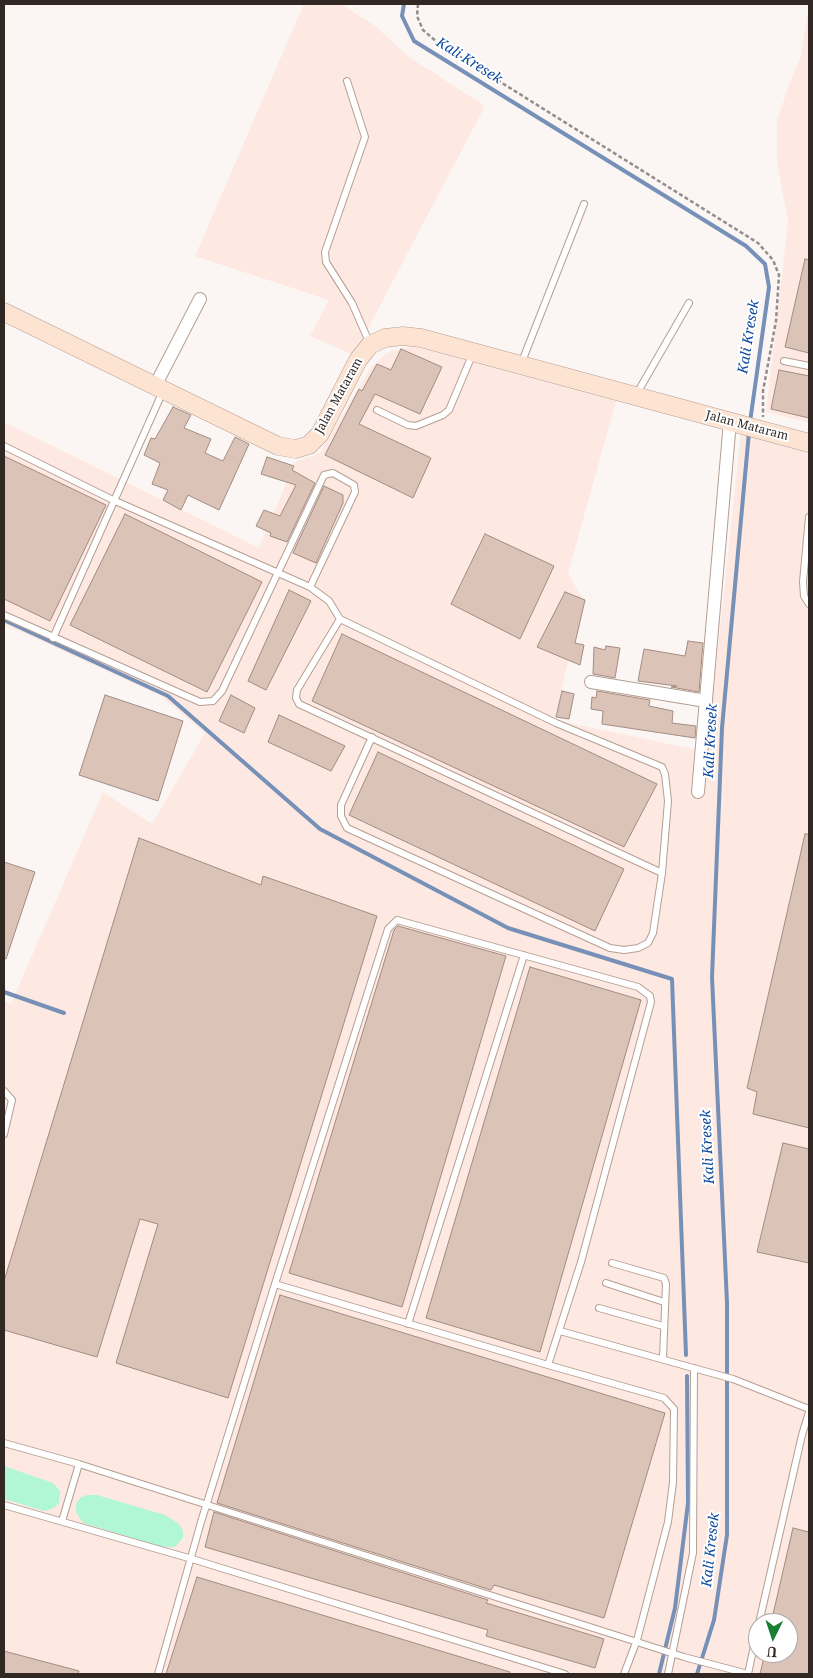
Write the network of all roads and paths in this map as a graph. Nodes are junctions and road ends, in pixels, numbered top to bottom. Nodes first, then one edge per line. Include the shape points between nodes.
1 (418, 4) edge
2 (347, 81) dead end
3 (584, 204) dead end
4 (200, 300) dead end
5 (689, 304) dead end
6 (4, 312) edge
7 (370, 346) junction
8 (473, 352) junction
9 (784, 361) dead end
10 (521, 365) junction
11 (809, 366) edge
12 (159, 388) junction
13 (635, 396) junction
14 (377, 410) dead end
15 (732, 422) junction
16 (760, 430) junction
17 (809, 443) edge
18 (4, 446) edge
19 (113, 500) junction
20 (809, 517) edge
21 (809, 530) edge
22 (807, 558) edge
23 (277, 572) junction
24 (806, 582) edge
25 (310, 587) junction
26 (809, 604) edge
27 (4, 615) edge
28 (340, 619) junction
29 (53, 638) junction
30 (591, 682) dead end
31 (706, 700) junction
32 (372, 736) junction
33 (698, 792) dead end
34 (662, 873) junction
35 (524, 955) junction
36 (4, 1091) edge
37 (4, 1134) edge
38 (612, 1263) dead end
39 (606, 1283) dead end
40 (275, 1284) junction
41 (664, 1302) junction
42 (599, 1308) dead end
43 (408, 1324) junction
44 (663, 1326) junction
45 (560, 1331) junction
46 (663, 1358) junction
47 (548, 1364) junction
48 (694, 1368) junction
49 (809, 1411) edge
50 (4, 1443) edge
51 (80, 1464) junction
52 (4, 1505) edge
53 (208, 1505) junction
54 (62, 1521) junction
55 (192, 1559) junction
56 (761, 1613) edge
57 (637, 1640) junction
58 (671, 1652) junction
59 (158, 1674) edge
60 (565, 1674) edge
61 (624, 1674) edge
62 (668, 1674) edge
63 (748, 1674) edge

1 - 16 path via 417,16 423,30 438,43 758,243 773,260 779,275 776,321 763,391
2 - 7 lane via 365,137 324,252 326,262 352,303
3 - 10 lane
4 - 12 street
5 - 13 lane
6 - 12 main road, Jalan Mataram
7 - 8 main road, Jalan Mataram via 385,338 403,336
7 - 12 main road, Jalan Mataram via 358,360 320,434 309,445 296,449 278,446
8 - 10 main road, Jalan Mataram
8 - 14 lane via 444,415 416,426
9 - 11 lane
10 - 13 main road, Jalan Mataram
12 - 19 lane
13 - 15 main road, Jalan Mataram
15 - 16 main road, Jalan Mataram
15 - 31 street
16 - 17 main road, Jalan Mataram
18 - 19 lane
19 - 23 lane
19 - 29 lane
20 - 21 lane
21 - 22 lane
22 - 24 lane
23 - 25 lane
23 - 25 lane via 324,475 333,473 354,485 355,492
23 - 29 lane via 222,691 213,701 200,702
24 - 26 lane via 804,596
25 - 28 lane via 329,601
27 - 29 lane
28 - 32 lane via 297,690 296,698 304,707
28 - 34 lane via 556,722 662,767 668,802
30 - 31 street
31 - 33 street
32 - 34 lane
32 - 34 lane via 341,805 343,823 347,828 610,948 624,950 648,943 653,933
35 - 40 lane via 401,921 392,924
35 - 43 lane
35 - 45 lane via 638,987 648,993 651,1002
36 - 37 lane via 12,1100
38 - 41 lane via 664,1278
39 - 41 lane
40 - 43 lane
40 - 53 lane
41 - 44 lane
42 - 44 lane
43 - 47 lane
44 - 46 lane
45 - 46 lane
45 - 47 lane
46 - 48 lane
47 - 57 lane via 664,1398 674,1409 673,1482 668,1522
48 - 49 lane via 733,1379
48 - 58 lane via 692,1553
49 - 56 lane
50 - 51 lane
51 - 53 lane
51 - 54 lane
52 - 54 lane
53 - 55 lane
53 - 57 lane
54 - 55 lane
55 - 59 lane
55 - 60 lane
57 - 58 lane
57 - 61 lane
58 - 62 lane
58 - 63 lane

